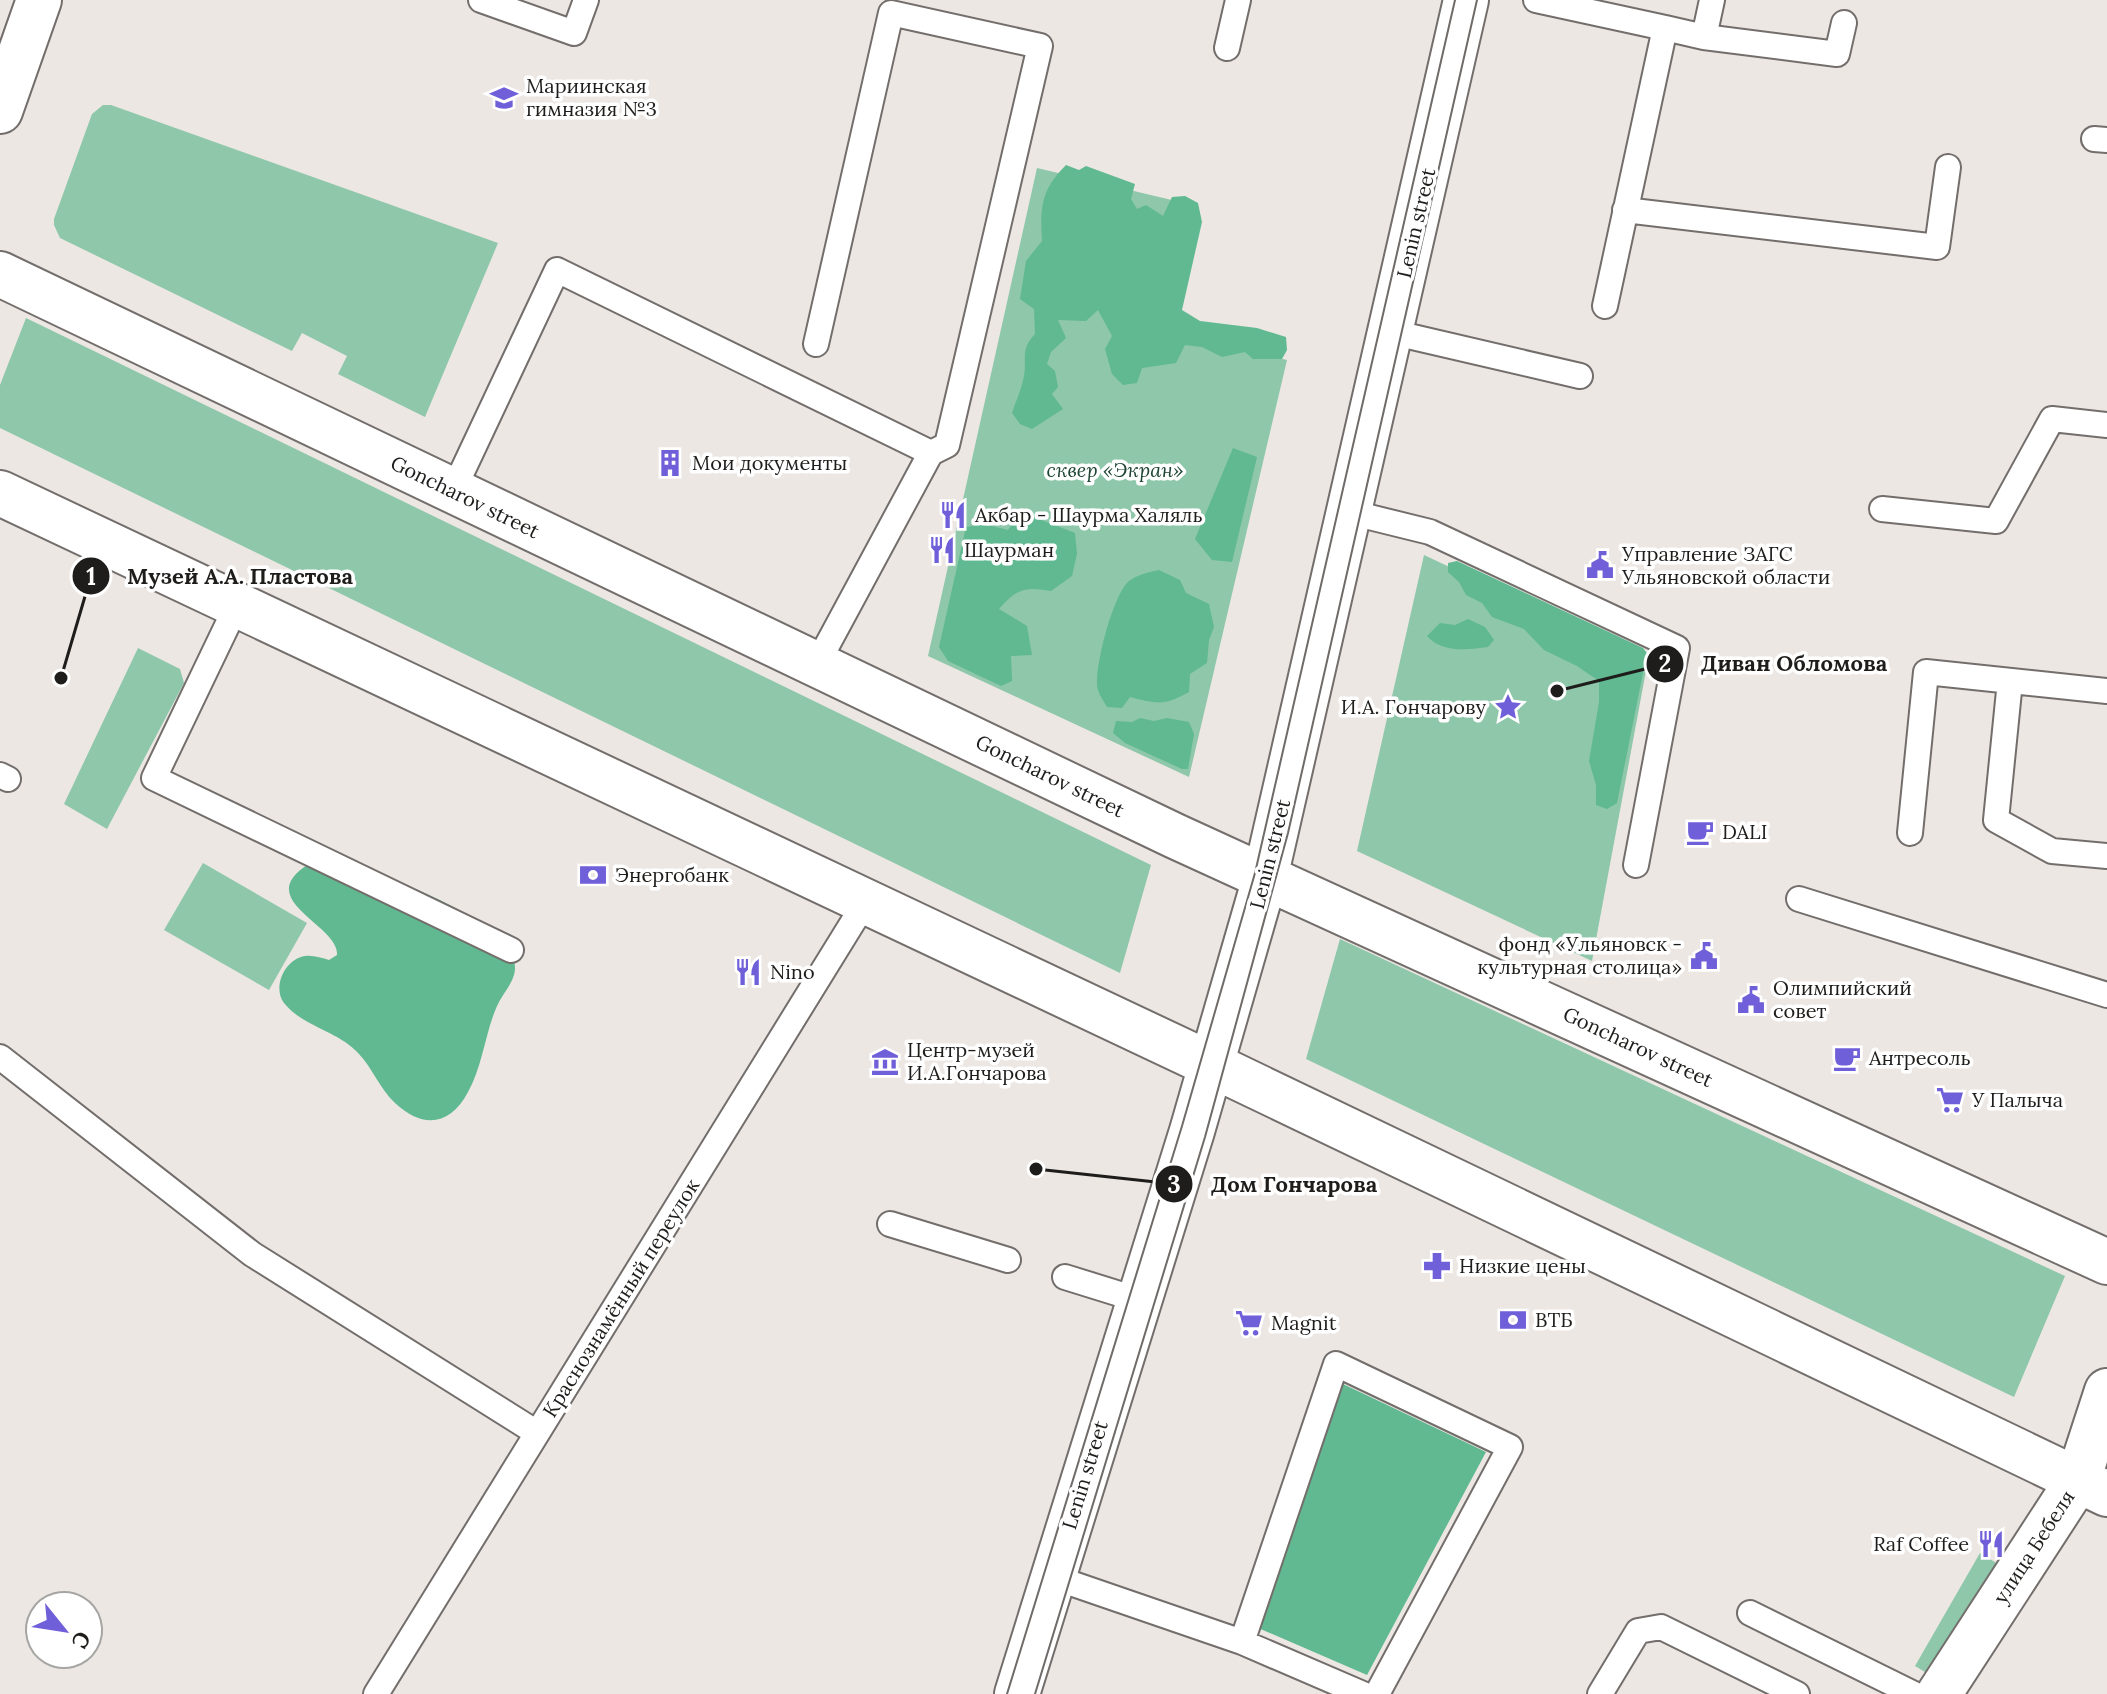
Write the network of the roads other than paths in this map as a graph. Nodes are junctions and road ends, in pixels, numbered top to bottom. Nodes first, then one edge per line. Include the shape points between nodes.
1 (39, 0) edge
2 (481, 0) edge
3 (586, 0) edge
4 (1238, 0) edge
5 (1466, 0) edge
6 (1536, 0) edge
7 (1712, 0) edge
8 (1844, 23) dead end
9 (1665, 28) junction
10 (1704, 37) junction
11 (1227, 48) dead end
12 (0, 111) edge
13 (1948, 167) dead end
14 (1625, 210) junction
15 (0, 274) edge
16 (1605, 306) dead end
17 (1391, 332) junction
18 (816, 344) dead end
19 (1580, 376) dead end
20 (2107, 425) edge
21 (931, 453) junction
22 (453, 491) junction
23 (0, 493) edge
24 (1882, 509) dead end
25 (1349, 512) junction
26 (237, 605) junction
27 (817, 664) junction
28 (2010, 681) junction
29 (2107, 691) edge
30 (1910, 833) dead end
31 (2107, 856) edge
32 (1636, 865) dead end
33 (1265, 878) junction
34 (1799, 899) dead end
35 (866, 901) junction
36 (511, 950) dead end
37 (2107, 995) edge
38 (0, 1057) edge
39 (1212, 1065) junction
40 (890, 1224) dead end
41 (1008, 1260) dead end
42 (2107, 1262) edge
43 (1065, 1277) dead end
44 (1139, 1300) junction
45 (2107, 1391) edge
46 (537, 1433) junction
47 (2092, 1487) edge
48 (1053, 1577) junction
49 (1750, 1613) dead end
50 (1242, 1642) junction
51 (376, 1694) edge
52 (1017, 1694) edge
53 (1363, 1694) edge
54 (1377, 1694) edge
55 (1600, 1694) edge
56 (1797, 1694) edge
57 (1914, 1694) edge
58 (1939, 1694) edge

1 - 12 main road
2 - 3 lane via 574,33
4 - 11 lane
5 - 17 main road, Lenin street
6 - 9 lane
7 - 10 lane
8 - 10 lane via 1837,54
9 - 10 lane
9 - 14 lane
13 - 14 lane via 1937,247
14 - 16 lane
15 - 22 main road, Goncharov street
17 - 19 lane
17 - 25 main road, Lenin street
18 - 21 lane via 891,13 1040,46 947,445
20 - 24 lane via 2052,419 1996,521
21 - 22 lane via 557,270
21 - 27 lane
22 - 27 main road, Goncharov street
23 - 26 main road
25 - 32 lane via 1430,532 1677,648
25 - 33 main road, Lenin street
26 - 35 main road
26 - 36 lane via 154,778
27 - 33 main road, Goncharov street
28 - 29 lane
28 - 30 lane via 1926,672
28 - 31 lane via 1996,820 2052,851
33 - 39 main road, Lenin street
33 - 42 main road, Goncharov street
34 - 37 lane
35 - 39 main road
35 - 46 lane, Краснознамённый переулок
38 - 46 lane via 252,1254
39 - 44 main road, Lenin street
39 - 47 main road
40 - 41 lane
43 - 44 lane
44 - 48 main road, Lenin street
45 - 47 main road, улица Бебеля
46 - 51 lane, Краснознамённый переулок
47 - 58 main road, улица Бебеля
48 - 50 lane
48 - 52 main road, Lenin street
49 - 57 lane
50 - 53 lane
50 - 54 lane via 1336,1364 1510,1447
55 - 56 lane via 1638,1631 1661,1627

